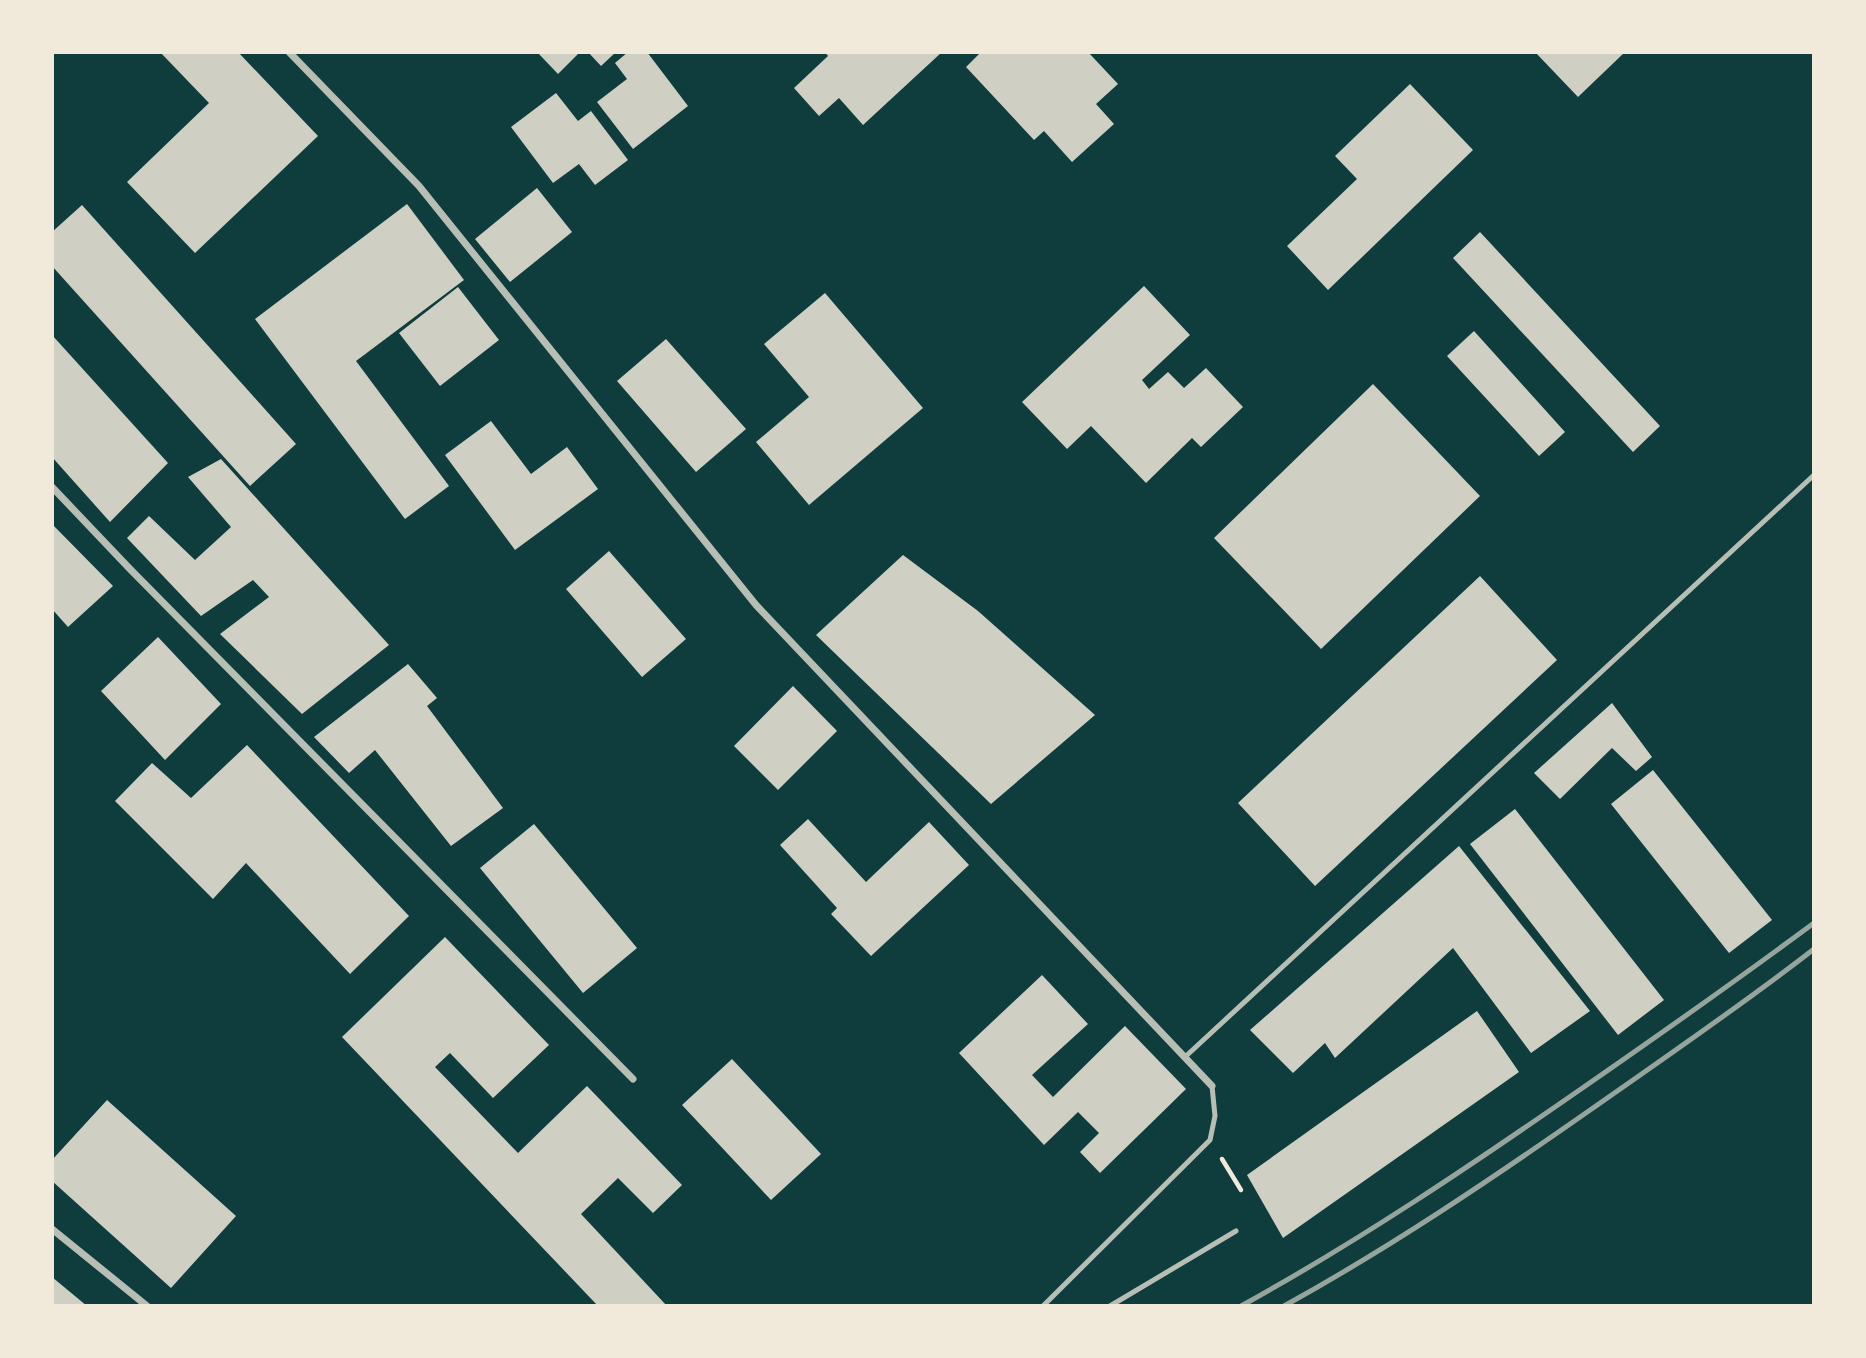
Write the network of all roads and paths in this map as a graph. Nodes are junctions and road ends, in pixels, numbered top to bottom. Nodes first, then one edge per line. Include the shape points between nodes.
1 (289, 52) edge
2 (1814, 475) edge
3 (52, 487) edge
4 (1185, 1057) junction
5 (633, 1079) dead end
6 (1212, 1086) joint
7 (1210, 1140) junction
8 (1241, 1190) dead end
9 (52, 1229) edge
10 (1236, 1231) dead end
11 (147, 1306) edge
12 (1043, 1306) edge
13 (1110, 1306) edge

1 - 4 street via 419,186 757,605
2 - 4 lane
3 - 5 street
4 - 6 street
6 - 7 lane via 1215,1116
7 - 8 path
7 - 12 lane
9 - 11 street
10 - 13 lane

